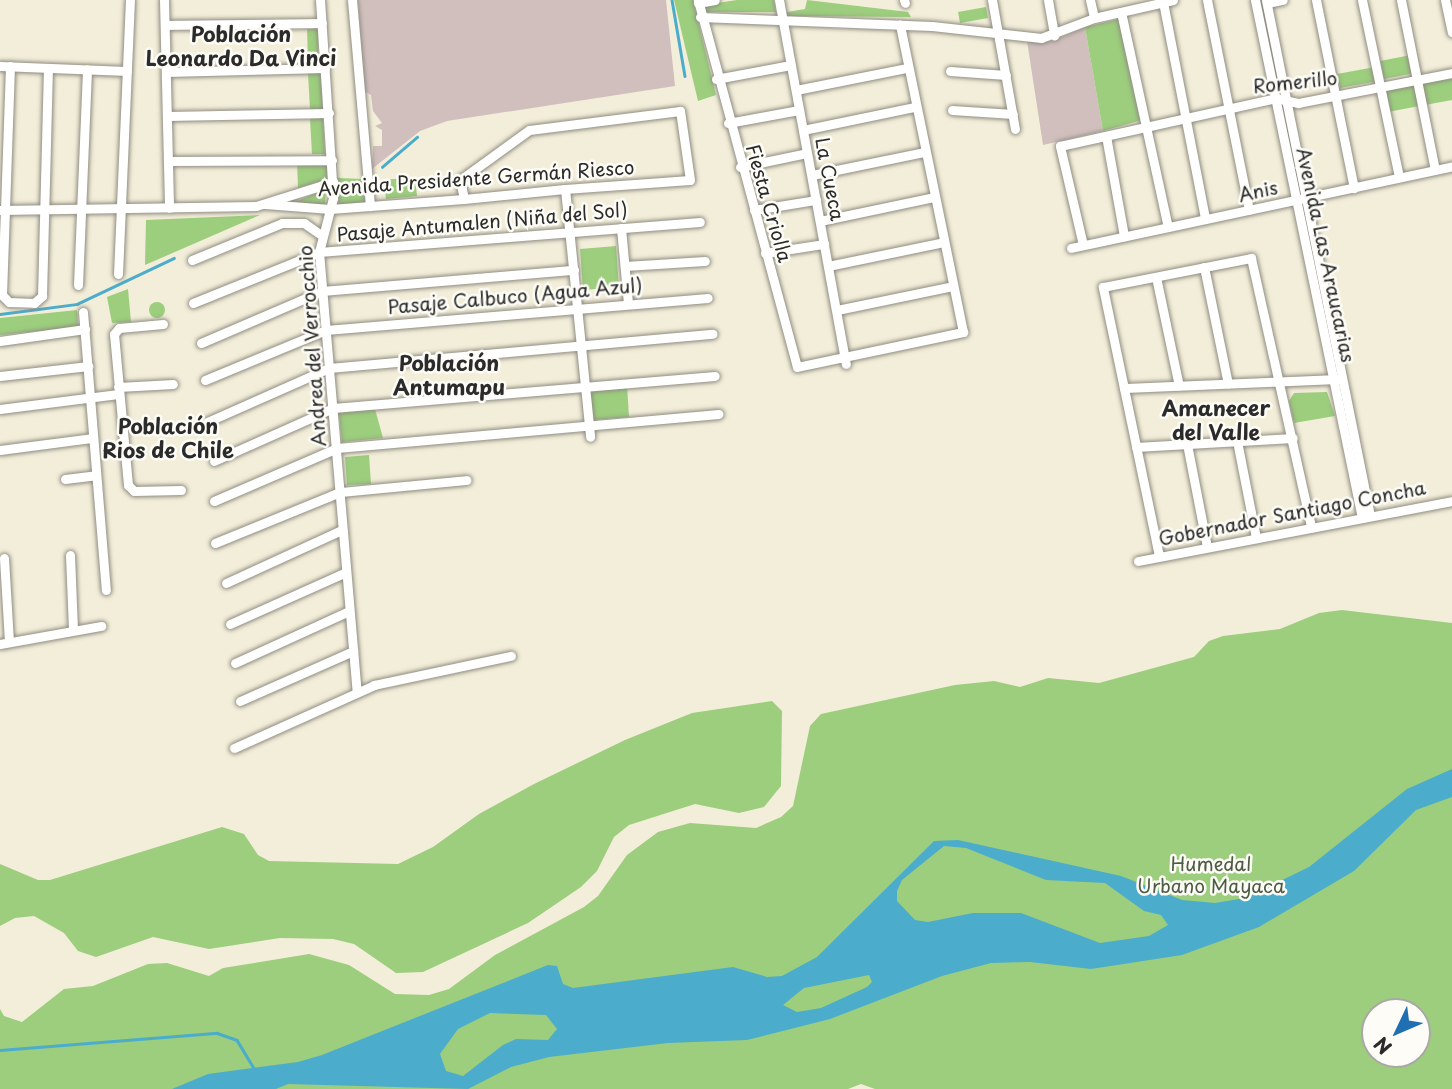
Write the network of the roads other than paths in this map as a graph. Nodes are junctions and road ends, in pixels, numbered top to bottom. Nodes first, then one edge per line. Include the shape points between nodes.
1 (130, 0) edge
2 (164, 0) edge
3 (320, 0) edge
4 (352, 0) edge
5 (715, 0) edge
6 (779, 0) edge
7 (992, 0) edge
8 (1048, 0) edge
9 (1090, 0) edge
10 (1207, 0) edge
11 (1255, 0) edge
12 (1283, 0) edge
13 (1316, 0) edge
14 (1363, 0) edge
15 (1401, 0) edge
16 (1445, 0) edge
17 (1168, 1) edge
18 (698, 2) edge
19 (1267, 2) edge
20 (1135, 4) edge
21 (1121, 12) junction
22 (701, 17) junction
23 (1094, 18) junction
24 (783, 20) junction
25 (321, 23) junction
26 (900, 24) junction
27 (165, 25) junction
28 (1452, 32) edge
29 (998, 35) junction
30 (1054, 35) junction
31 (791, 65) junction
32 (5, 66) edge
33 (48, 68) junction
34 (325, 68) junction
35 (906, 68) junction
36 (87, 69) junction
37 (127, 71) junction
38 (950, 71) dead end
39 (166, 72) junction
40 (1452, 73) edge
41 (1006, 75) junction
42 (716, 79) junction
43 (1418, 79) junction
44 (1381, 86) junction
45 (796, 90) junction
46 (1338, 96) junction
47 (1276, 98) junction
48 (1286, 101) junction
49 (914, 107) junction
50 (1231, 108) junction
51 (799, 110) junction
52 (952, 110) dead end
53 (329, 113) junction
54 (1013, 114) junction
55 (167, 116) junction
56 (1185, 118) junction
57 (728, 123) junction
58 (1148, 127) junction
59 (1016, 129) dead end
60 (803, 130) junction
61 (1106, 136) junction
62 (924, 152) junction
63 (807, 153) junction
64 (332, 160) junction
65 (168, 161) junction
66 (1452, 166) edge
67 (740, 167) junction
68 (1435, 170) junction
69 (811, 175) junction
70 (1399, 177) junction
71 (333, 182) junction
72 (1354, 188) junction
73 (565, 189) junction
74 (934, 198) junction
75 (1305, 198) junction
76 (464, 199) junction
77 (816, 200) junction
78 (1295, 201) junction
79 (265, 204) junction
80 (370, 206) junction
81 (81, 208) junction
82 (169, 208) junction
83 (43, 209) junction
84 (122, 209) junction
85 (330, 209) junction
86 (2, 210) edge
87 (754, 210) junction
88 (1249, 210) junction
89 (1205, 219) junction
90 (820, 221) junction
91 (700, 222) dead end
92 (1168, 227) junction
93 (621, 228) junction
94 (570, 232) junction
95 (320, 234) junction
96 (1124, 236) junction
97 (944, 242) junction
98 (824, 244) junction
99 (1083, 245) junction
100 (1071, 248) dead end
101 (319, 252) junction
102 (765, 253) junction
103 (192, 261) dead end
104 (705, 261) dead end
105 (625, 266) junction
106 (828, 266) junction
107 (1204, 267) junction
108 (574, 270) junction
109 (118, 274) dead end
110 (1156, 277) junction
111 (78, 285) dead end
112 (953, 286) junction
113 (322, 291) junction
114 (708, 298) dead end
115 (193, 303) dead end
116 (628, 304) junction
117 (578, 307) junction
118 (836, 310) junction
119 (83, 312) dead end
120 (163, 324) dead end
121 (85, 329) junction
122 (326, 330) junction
123 (712, 334) dead end
124 (0, 341) edge
125 (201, 343) dead end
126 (579, 347) junction
127 (846, 360) junction
128 (88, 366) junction
129 (329, 368) junction
130 (0, 376) edge
131 (715, 376) dead end
132 (1339, 379) junction
133 (205, 380) dead end
134 (1280, 382) junction
135 (173, 384) dead end
136 (1228, 384) junction
137 (1179, 386) junction
138 (584, 387) junction
139 (1124, 388) junction
140 (118, 391) junction
141 (90, 397) junction
142 (333, 408) junction
143 (0, 409) edge
144 (718, 414) dead end
145 (207, 422) dead end
146 (589, 425) junction
147 (590, 437) dead end
148 (93, 438) junction
149 (1293, 438) junction
150 (1237, 441) junction
151 (1187, 444) junction
152 (1136, 447) junction
153 (337, 448) junction
154 (0, 450) edge
155 (214, 461) dead end
156 (96, 475) junction
157 (65, 479) dead end
158 (466, 480) dead end
159 (181, 490) dead end
160 (340, 492) junction
161 (214, 501) dead end
162 (1452, 501) edge
163 (1366, 517) junction
164 (1311, 527) junction
165 (342, 530) junction
166 (1255, 538) junction
167 (215, 543) dead end
168 (1207, 547) junction
169 (70, 555) dead end
170 (1159, 556) junction
171 (4, 558) dead end
172 (1138, 561) dead end
173 (346, 572) junction
174 (226, 583) dead end
175 (106, 590) dead end
176 (349, 611) junction
177 (230, 624) dead end
178 (101, 626) dead end
179 (73, 629) junction
180 (4, 643) edge
181 (353, 651) junction
182 (511, 656) dead end
183 (235, 663) dead end
184 (357, 692) junction
185 (240, 701) dead end
186 (234, 748) dead end

1 - 37 street
2 - 27 street
3 - 25 street, Andrea del Verrocchio
4 - 80 street
5 - 18 street
6 - 24 street, La Cueca
7 - 29 street
8 - 30 street
9 - 23 street
10 - 50 street
11 - 47 street, Avenida Las Araucarias
12 - 19 street
13 - 46 street
14 - 44 street
15 - 43 street
16 - 28 street
17 - 20 street
17 - 56 street
18 - 22 street, Fiesta Criolla
19 - 48 street, Avenida Las Araucarias
20 - 21 street
21 - 23 street
21 - 58 street
22 - 24 street
22 - 42 street, Fiesta Criolla
23 - 30 street
24 - 26 street
24 - 31 street, La Cueca
25 - 27 street
25 - 34 street, Andrea del Verrocchio
26 - 29 street
26 - 35 street
27 - 39 street
29 - 30 street
29 - 41 street
31 - 42 street
31 - 45 street, La Cueca
32 - 33 street
32 - 86 street
33 - 36 street
33 - 83 street
34 - 39 street
34 - 53 street, Andrea del Verrocchio
35 - 45 street
35 - 49 street
36 - 37 street
36 - 81 street
37 - 84 street
38 - 41 street
39 - 55 street
40 - 43 street, Romerillo
41 - 54 street
42 - 57 street, Fiesta Criolla
43 - 44 street, Romerillo
43 - 68 street
44 - 46 street, Romerillo
44 - 70 street
45 - 51 street, La Cueca
46 - 48 street, Romerillo
46 - 72 street
47 - 48 street, Romerillo
47 - 50 street, Romerillo
47 - 78 street, Avenida Las Araucarias
48 - 75 street, Avenida Las Araucarias
49 - 60 street
49 - 62 street
50 - 56 street, Romerillo
50 - 88 street
51 - 57 street
51 - 60 street, La Cueca
52 - 54 street
53 - 55 street
53 - 64 street, Andrea del Verrocchio
54 - 59 street
55 - 65 street
56 - 58 street, Romerillo
56 - 89 street
57 - 67 street, Fiesta Criolla
58 - 61 street, Romerillo
58 - 92 street
60 - 63 street, La Cueca
61 - 96 street
61 - 99 street, Romerillo via 1060,146
62 - 69 street
62 - 74 street
63 - 67 street
63 - 69 street, La Cueca
64 - 65 street
64 - 71 street, Andrea del Verrocchio
65 - 82 street
66 - 68 street, Anis
67 - 87 street, Fiesta Criolla
68 - 70 street, Anis
69 - 77 street, La Cueca
70 - 72 street, Anis
71 - 79 street, Avenida Presidente Germán Riesco
71 - 85 street, Andrea del Verrocchio
72 - 75 street, Anis
73 - 76 street, Avenida Presidente Germán Riesco
73 - 76 street, Avenida Presidente Germán Riesco via 690,180 677,108 529,130 460,180
73 - 94 street
74 - 90 street
74 - 97 street
75 - 78 street, Anis
75 - 132 street, Avenida Las Araucarias
76 - 80 street, Avenida Presidente Germán Riesco
77 - 87 street
77 - 90 street, La Cueca
78 - 88 street, Anis
78 - 132 street, Avenida Las Araucarias
79 - 82 street, Avenida Presidente Germán Riesco
79 - 85 street, Avenida Presidente Germán Riesco
80 - 85 street, Avenida Presidente Germán Riesco
81 - 83 street, Avenida Presidente Germán Riesco
81 - 84 street, Avenida Presidente Germán Riesco
81 - 111 street
82 - 84 street, Avenida Presidente Germán Riesco
83 - 86 street, Avenida Presidente Germán Riesco
83 - 86 street via 40,299 22,303 4,299
84 - 109 street
85 - 95 street, Andrea del Verrocchio
87 - 102 street, Fiesta Criolla
88 - 89 street, Anis
89 - 92 street, Anis
90 - 98 street, La Cueca
91 - 93 street, Pasaje Antumalen (Niña del Sol)
92 - 96 street, Anis
93 - 94 street, Pasaje Antumalen (Niña del Sol)
93 - 105 street
94 - 101 street, Pasaje Antumalen (Niña del Sol)
94 - 108 street
95 - 101 street, Andrea del Verrocchio
95 - 103 street via 304,223 282,223
96 - 99 street, Anis
97 - 106 street
97 - 112 street
98 - 102 street
98 - 106 street, La Cueca
99 - 100 street, Anis
101 - 113 street, Andrea del Verrocchio
101 - 115 street, Pasaje Antumalen (Niña del Sol)
102 - 127 street, Fiesta Criolla via 797,367
104 - 105 street
105 - 116 street
106 - 118 street, La Cueca
107 - 110 street
107 - 134 street via 1251,257
107 - 136 street
108 - 113 street
108 - 117 street
110 - 137 street
110 - 139 street via 1103,287
112 - 118 street
112 - 127 street via 963,332
113 - 122 street, Andrea del Verrocchio
113 - 125 street
114 - 116 street, Pasaje Calbuco (Agua Azul)
116 - 117 street, Pasaje Calbuco (Agua Azul)
117 - 122 street, Pasaje Calbuco (Agua Azul)
117 - 126 street
118 - 127 street, La Cueca
119 - 121 street
120 - 140 street via 115,330
121 - 124 street
121 - 128 street
122 - 129 street, Andrea del Verrocchio
122 - 133 street, Pasaje Calbuco (Agua Azul)
123 - 126 street
126 - 129 street
126 - 138 street
128 - 130 street
128 - 141 street
129 - 142 street, Andrea del Verrocchio
129 - 145 street
131 - 138 street
132 - 134 street
132 - 163 street, Avenida Las Araucarias
134 - 136 street
134 - 149 street
135 - 140 street
136 - 137 street
137 - 139 street
138 - 142 street
138 - 146 street
139 - 152 street
140 - 141 street
140 - 159 street via 129,489
141 - 143 street
141 - 148 street
142 - 153 street, Andrea del Verrocchio
142 - 155 street
144 - 146 street
146 - 147 street
146 - 153 street
148 - 154 street
148 - 156 street
149 - 150 street
149 - 164 street
150 - 151 street
150 - 166 street
151 - 152 street
151 - 168 street
152 - 170 street
153 - 160 street, Andrea del Verrocchio
153 - 161 street
156 - 157 street
156 - 175 street
158 - 160 street
160 - 165 street, Andrea del Verrocchio
160 - 167 street
162 - 163 street, Gobernador Santiago Concha
163 - 164 street, Gobernador Santiago Concha
164 - 166 street, Gobernador Santiago Concha
165 - 173 street, Andrea del Verrocchio
165 - 174 street
166 - 168 street, Gobernador Santiago Concha
168 - 170 street, Gobernador Santiago Concha
169 - 179 street
170 - 172 street, Gobernador Santiago Concha
171 - 180 street
173 - 176 street, Andrea del Verrocchio
173 - 177 street
176 - 181 street, Andrea del Verrocchio
176 - 183 street
178 - 179 street
179 - 180 street
181 - 184 street, Andrea del Verrocchio
181 - 185 street
182 - 184 street
184 - 186 street

